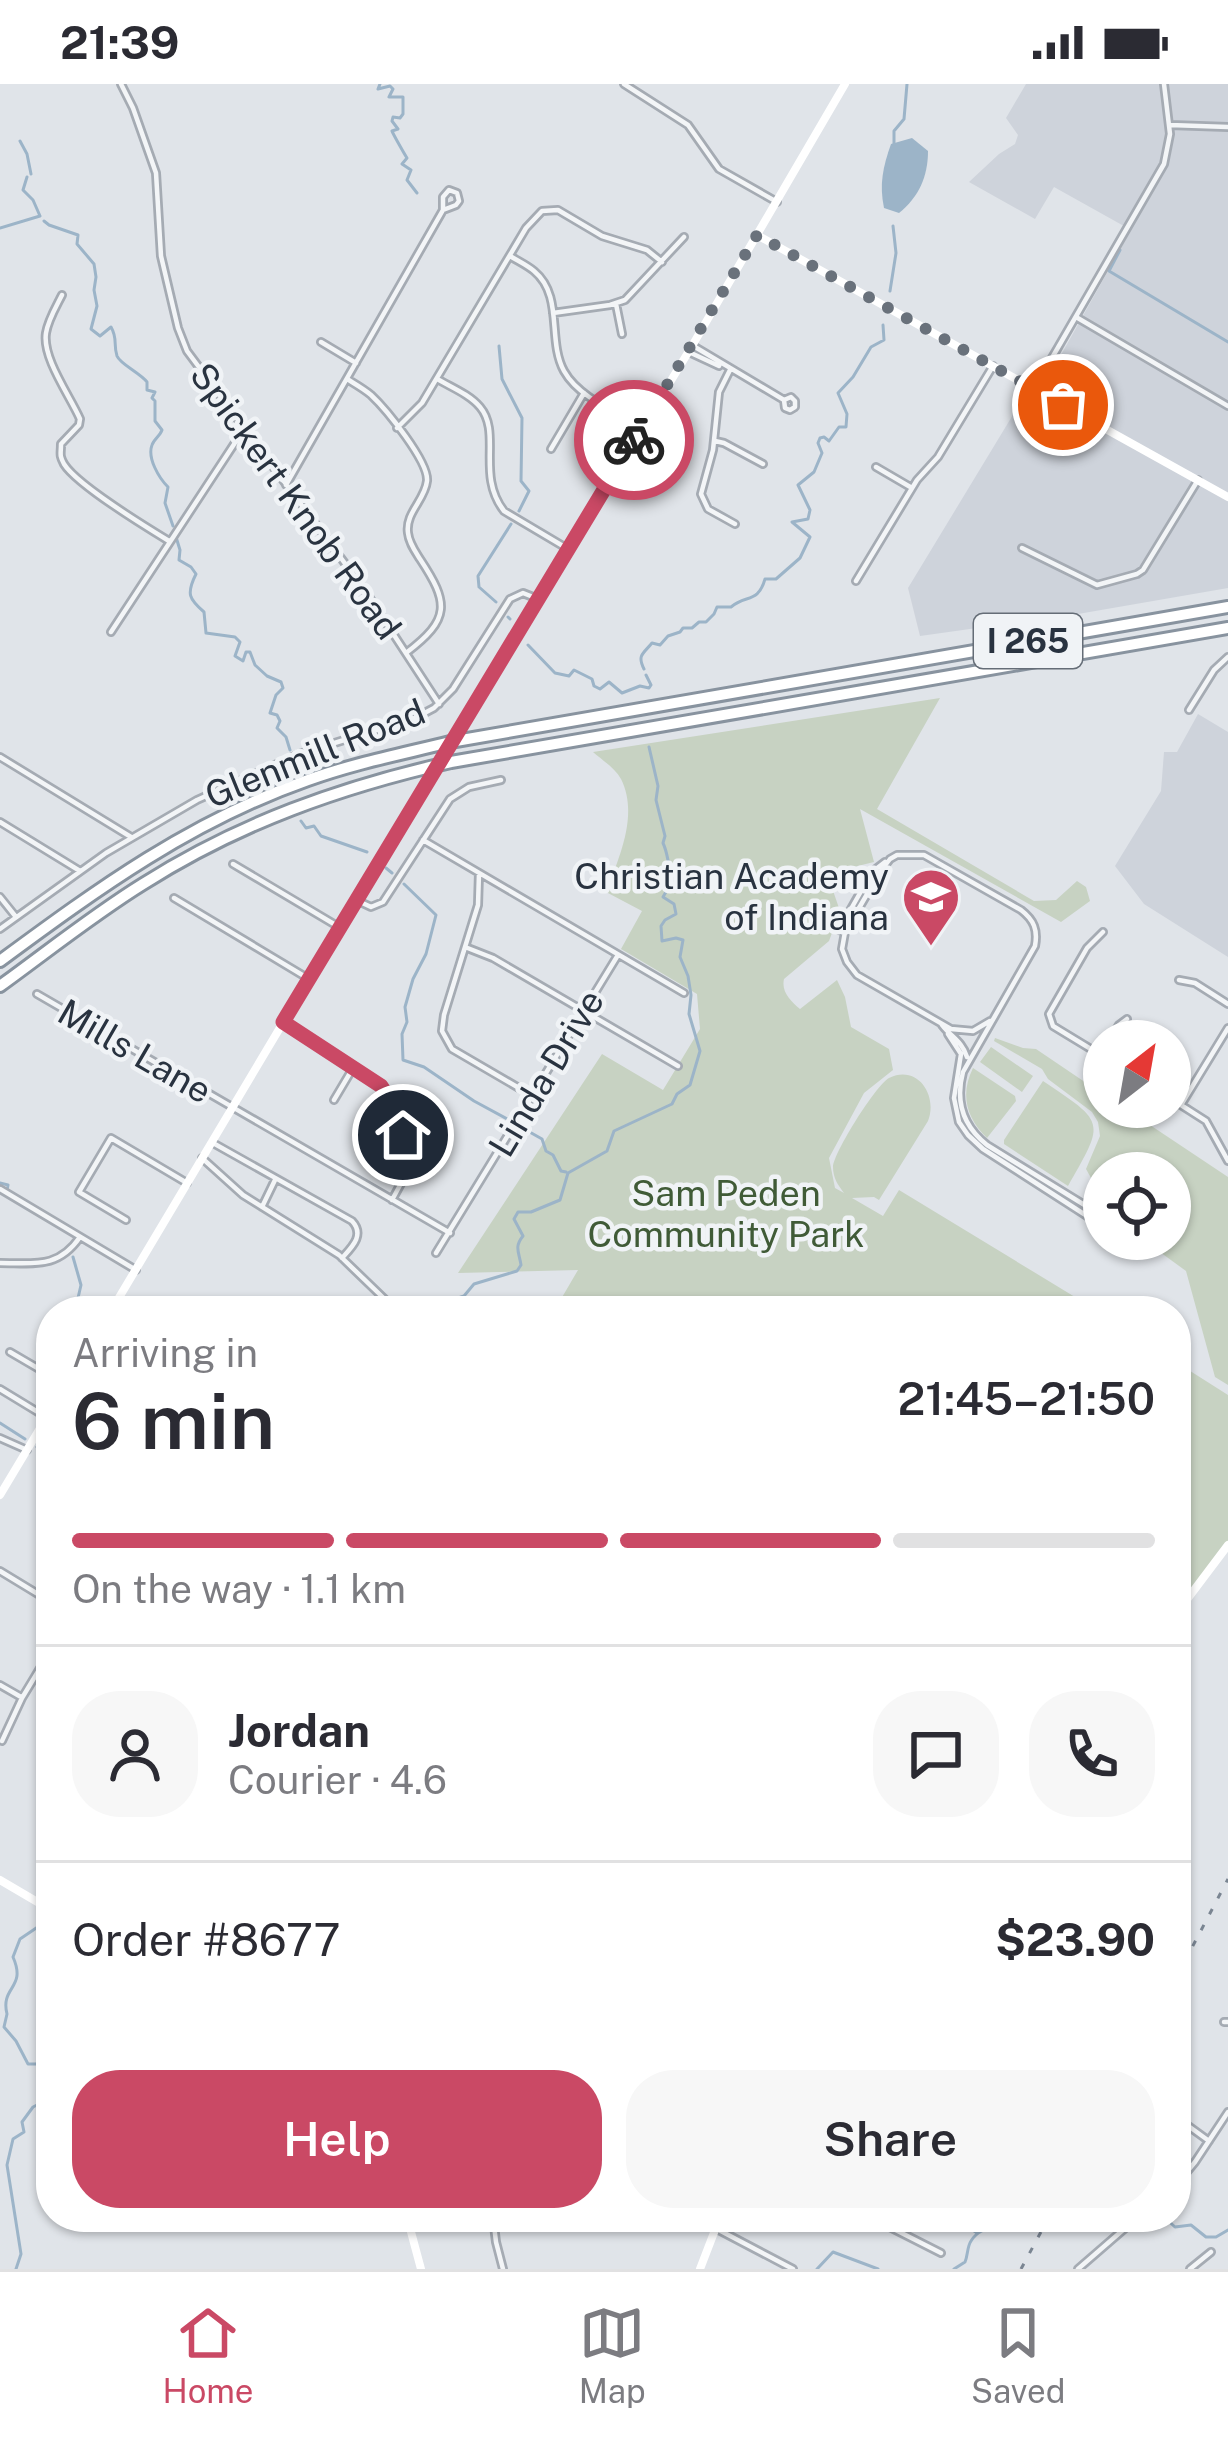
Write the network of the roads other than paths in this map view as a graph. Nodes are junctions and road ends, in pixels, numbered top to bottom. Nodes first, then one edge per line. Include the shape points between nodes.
1 (121, 84) edge
2 (624, 84) edge
3 (845, 84) edge
4 (1164, 84) edge
5 (1170, 124) junction
6 (1228, 127) edge
7 (777, 202) junction
8 (442, 210) dead end
9 (757, 235) junction
10 (684, 237) dead end
11 (510, 256) junction
12 (662, 262) junction
13 (62, 295) dead end
14 (616, 304) junction
15 (553, 314) junction
16 (1076, 317) junction
17 (622, 334) dead end
18 (321, 342) dead end
19 (690, 348) junction
20 (356, 363) junction
21 (993, 366) junction
22 (727, 368) junction
23 (437, 378) junction
24 (347, 380) junction
25 (1034, 389) junction
26 (584, 393) junction
27 (784, 400) dead end
28 (1228, 406) edge
29 (642, 427) junction
30 (397, 428) junction
31 (244, 429) junction
32 (715, 441) junction
33 (551, 448) dead end
34 (763, 464) dead end
35 (876, 467) dead end
36 (1198, 480) junction
37 (286, 485) junction
38 (912, 488) junction
39 (1228, 497) edge
40 (735, 524) dead end
41 (170, 541) junction
42 (1022, 548) dead end
43 (568, 549) junction
44 (856, 581) dead end
45 (538, 599) junction
46 (1228, 607) edge
47 (1228, 628) edge
48 (111, 632) dead end
49 (406, 653) junction
50 (1228, 657) edge
51 (439, 704) junction
52 (1189, 710) dead end
53 (0, 757) edge
54 (501, 780) dead end
55 (0, 822) edge
56 (131, 837) junction
57 (423, 840) junction
58 (233, 864) dead end
59 (80, 871) junction
60 (478, 873) junction
61 (0, 897) edge
62 (174, 898) dead end
63 (356, 900) junction
64 (16, 917) junction
65 (339, 928) junction
66 (0, 929) edge
67 (1103, 932) dead end
68 (465, 947) junction
69 (618, 955) junction
70 (0, 961) edge
71 (309, 979) junction
72 (1179, 980) dead end
73 (0, 986) edge
74 (684, 993) dead end
75 (37, 994) dead end
76 (1228, 1004) edge
77 (584, 1011) junction
78 (283, 1022) junction
79 (991, 1022) junction
80 (1228, 1028) edge
81 (954, 1034) junction
82 (1083, 1043) edge
83 (967, 1063) junction
84 (679, 1066) dead end
85 (353, 1068) junction
86 (1191, 1089) edge
87 (532, 1096) junction
88 (334, 1100) dead end
89 (232, 1108) junction
90 (1191, 1112) edge
91 (442, 1123) dead end
92 (403, 1135) junction
93 (212, 1142) junction
94 (1228, 1144) edge
95 (1220, 1148) junction
96 (202, 1158) junction
97 (1228, 1162) edge
98 (276, 1178) junction
99 (188, 1183) junction
100 (0, 1190) edge
101 (392, 1200) junction
102 (1083, 1204) edge
103 (262, 1207) junction
104 (1083, 1213) edge
105 (126, 1220) dead end
106 (450, 1233) junction
107 (80, 1238) junction
108 (436, 1253) dead end
109 (342, 1258) junction
110 (0, 1263) edge
111 (136, 1270) junction
112 (120, 1296) edge
113 (381, 1296) edge
114 (10, 1352) dead end
115 (36, 1367) edge
116 (0, 1390) edge
117 (36, 1409) edge
118 (36, 1437) edge
119 (0, 1438) edge
120 (27, 1450) junction
121 (0, 1495) edge
122 (1228, 1545) edge
123 (0, 1571) edge
124 (36, 1593) edge
125 (1191, 1594) edge
126 (36, 1675) edge
127 (0, 1685) edge
128 (22, 1698) junction
129 (2, 1742) edge
130 (0, 1880) edge
131 (36, 1901) edge
132 (1228, 2112) edge
133 (1191, 2127) edge
134 (1209, 2140) junction
135 (1191, 2165) edge
136 (411, 2232) edge
137 (495, 2232) edge
138 (714, 2232) edge
139 (723, 2232) edge
140 (900, 2232) edge
141 (1121, 2232) edge
142 (1211, 2252) dead end
143 (941, 2253) dead end
144 (421, 2269) edge
145 (503, 2269) edge
146 (700, 2269) edge
147 (794, 2269) edge
148 (1078, 2269) edge
149 (1190, 2269) edge

1 - 31 street, Spickert Knob Road via 156,173 161,256 184,344
2 - 7 street via 688,125 719,169
3 - 7 street
4 - 5 street
5 - 6 street
5 - 16 street via 1157,179
7 - 9 street
8 - 20 street
9 - 19 street
9 - 21 street
10 - 12 street
11 - 12 street via 533,218 553,209
11 - 15 street via 544,281
11 - 23 street
12 - 14 street
13 - 41 street via 45,341 80,419 61,444 63,462
14 - 15 street
14 - 17 street
15 - 26 street via 560,364
16 - 25 street
16 - 28 street
18 - 20 street
19 - 22 street
19 - 29 street
20 - 24 street
21 - 25 street
21 - 38 street
22 - 27 street
22 - 32 street
23 - 30 street
23 - 43 street via 485,413 497,502
24 - 30 street
24 - 37 street
25 - 36 street
26 - 29 street
26 - 33 street
29 - 43 street
30 - 49 street via 427,474 407,532 442,604 431,630
31 - 37 street, Spickert Knob Road
31 - 41 street
32 - 34 street
32 - 40 street via 701,499
35 - 38 street
36 - 39 street
36 - 42 street via 1138,574 1097,584
37 - 49 street, Spickert Knob Road
38 - 44 street
41 - 48 street
43 - 45 street
45 - 51 street, Glenmill Road via 510,599
45 - 63 street, bridge
46 - 70 highway, I 265 via 348,766 251,802 160,849
47 - 73 highway, I 265 via 375,780 194,854
49 - 51 street, Spickert Knob Road
50 - 52 street
51 - 56 street, Glenmill Road via 253,773
53 - 56 street
54 - 57 street via 458,791
55 - 59 street
56 - 59 street, Glenmill Road
57 - 60 street
57 - 63 street via 382,902
58 - 65 street
59 - 64 street, Glenmill Road
60 - 68 street
60 - 69 street
61 - 64 street
62 - 71 street
63 - 65 street
64 - 66 street, Glenmill Road
65 - 71 street
67 - 82 street via 1049,1014 1053,1026
68 - 77 street
68 - 87 street via 443,1020 446,1040
69 - 74 street
69 - 77 street, Linda Drive
71 - 78 street
72 - 76 street
75 - 89 street, Mills Lane
77 - 84 street
77 - 87 street, Linda Drive
78 - 85 street
78 - 89 street
79 - 81 street
79 - 81 street via 1035,946 1033,922 924,855 905,853 872,872 842,931 842,949 857,975
79 - 83 street
80 - 86 street
81 - 83 street
81 - 104 street via 962,1061 954,1099 968,1135
83 - 102 street via 959,1096 972,1132
85 - 88 street
85 - 92 street via 385,1091
87 - 106 street, Linda Drive
89 - 93 street
89 - 101 street, Mills Lane
90 - 95 street
91 - 92 street
92 - 101 street via 407,1167
93 - 96 street
93 - 98 street
94 - 95 street
95 - 97 street
96 - 99 street
96 - 103 street
98 - 103 street
98 - 109 street via 355,1223 357,1237
99 - 105 street via 111,1138 79,1192
99 - 111 street
100 - 107 street
101 - 106 street, Mills Lane
103 - 109 street
106 - 108 street, Linda Drive
107 - 110 street via 53,1261
107 - 111 street
109 - 113 street
111 - 112 street
114 - 115 street
116 - 117 street
118 - 120 street
119 - 120 street
120 - 121 street
122 - 125 street
123 - 124 street
126 - 128 street
127 - 128 street
128 - 129 street
130 - 131 street
132 - 134 street
133 - 134 street
134 - 135 street
136 - 144 street
137 - 145 street
138 - 146 street
139 - 147 street
140 - 143 street
141 - 148 street
142 - 149 street

